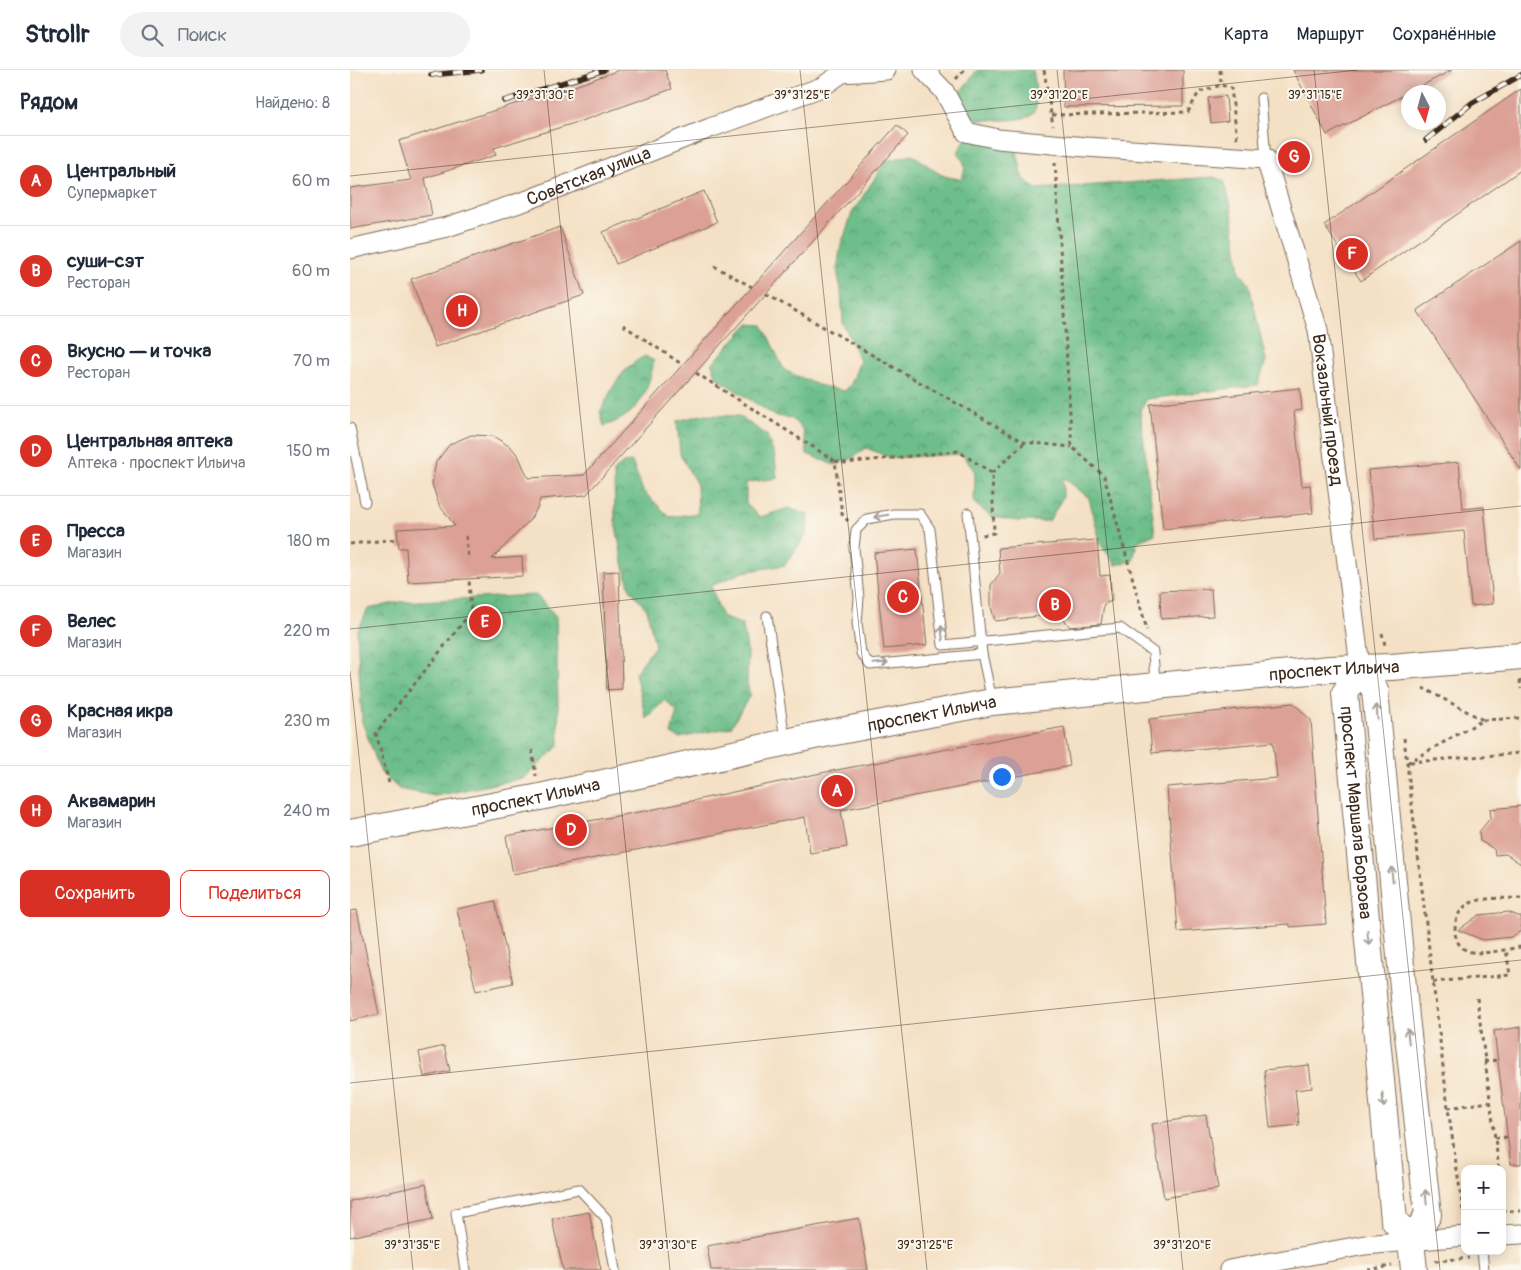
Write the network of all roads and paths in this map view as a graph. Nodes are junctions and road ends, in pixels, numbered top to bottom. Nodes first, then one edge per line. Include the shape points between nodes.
1 (886, 70) edge
2 (924, 70) edge
3 (1044, 70) edge
4 (1220, 70) edge
5 (1221, 85) junction
6 (1261, 98) dead end
7 (1052, 115) junction
8 (1054, 143) junction
9 (1266, 159) junction
10 (350, 249) edge
11 (714, 266) dead end
12 (752, 287) dead end
13 (766, 294) dead end
14 (623, 325) dead end
15 (683, 364) dead end
16 (696, 373) dead end
17 (350, 428) edge
18 (1024, 442) junction
19 (1072, 447) junction
20 (835, 460) junction
21 (992, 473) junction
22 (365, 502) dead end
23 (968, 512) dead end
24 (856, 530) junction
25 (466, 536) dead end
26 (970, 536) junction
27 (398, 539) dead end
28 (350, 544) edge
29 (468, 560) dead end
30 (469, 579) dead end
31 (767, 616) dead end
32 (1382, 632) dead end
33 (981, 642) junction
34 (1153, 652) junction
35 (982, 654) junction
36 (1360, 667) junction
37 (1390, 668) junction
38 (1520, 668) edge
39 (1155, 685) junction
40 (1423, 688) dead end
41 (1521, 689) edge
42 (992, 702) junction
43 (1521, 718) edge
44 (1483, 720) junction
45 (1404, 735) dead end
46 (785, 743) junction
47 (1521, 753) edge
48 (1407, 763) junction
49 (389, 783) dead end
50 (350, 833) edge
51 (1521, 898) edge
52 (1521, 947) edge
53 (1506, 949) junction
54 (1433, 982) junction
55 (1477, 998) dead end
56 (1498, 1060) dead end
57 (1484, 1061) junction
58 (1489, 1102) junction
59 (1448, 1108) junction
60 (1508, 1137) dead end
61 (1495, 1138) junction
62 (1498, 1165) edge
63 (1464, 1210) edge
64 (1506, 1211) edge
65 (1521, 1211) edge
66 (1521, 1234) edge
67 (1506, 1235) edge
68 (1461, 1236) edge
69 (1411, 1241) junction
70 (1482, 1255) edge
71 (465, 1270) edge
72 (615, 1270) edge
73 (1229, 1270) edge
74 (1414, 1270) edge
75 (1484, 1270) edge

1 - 10 street, Советская улица via 842,73 822,87 528,200 448,227
2 - 8 street via 944,91 966,132
3 - 7 path
4 - 5 path
5 - 7 path via 1199,92 1188,112
5 - 9 path via 1231,88 1237,141
6 - 9 lane
7 - 8 path
8 - 9 street
8 - 19 path
9 - 36 street, Вокзальный проезд via 1318,330
11 - 12 path
13 - 18 path
14 - 15 path
16 - 20 path
17 - 22 lane
18 - 19 path
18 - 21 path
19 - 34 path via 1104,476
20 - 21 path via 845,463 958,451
20 - 24 path via 842,514
21 - 26 path via 994,533
23 - 26 lane
33 -> 24 lane via 943,645 930,528 920,514 867,518
24 -> 35 lane via 857,623 861,653 870,665
25 - 29 path
26 - 33 lane
27 - 28 path
30 - 49 path via 471,612 376,733
31 - 46 lane
32 - 37 path
33 - 34 lane via 1120,628
33 - 35 lane
34 - 39 lane
35 - 42 lane
36 - 37 street, проспект Ильича
36 - 39 street, проспект Ильича
36 - 69 street, проспект Маршала Борзова via 1375,690 1428,1215
37 - 38 street, проспект Ильича
38 - 41 path
39 - 42 street, проспект Ильича
40 - 44 path
42 - 46 street, проспект Ильича
43 - 44 path
44 - 48 path
45 - 48 path
46 - 50 street, проспект Ильича via 540,797
47 - 48 path
48 - 54 path
51 - 53 path via 1476,901 1462,907 1456,916 1456,937 1460,946 1480,952
52 - 53 path
53 - 54 path via 1510,974
54 - 59 path
55 - 57 path
56 - 57 path
57 - 58 path
58 - 59 path
58 - 61 path
59 - 63 path
60 - 61 path
61 - 62 path
64 - 65 path
66 - 67 street
68 - 69 street
69 - 73 street via 1365,1245
69 - 74 street
70 - 75 lane
71 - 72 lane via 456,1213 579,1189 606,1218

